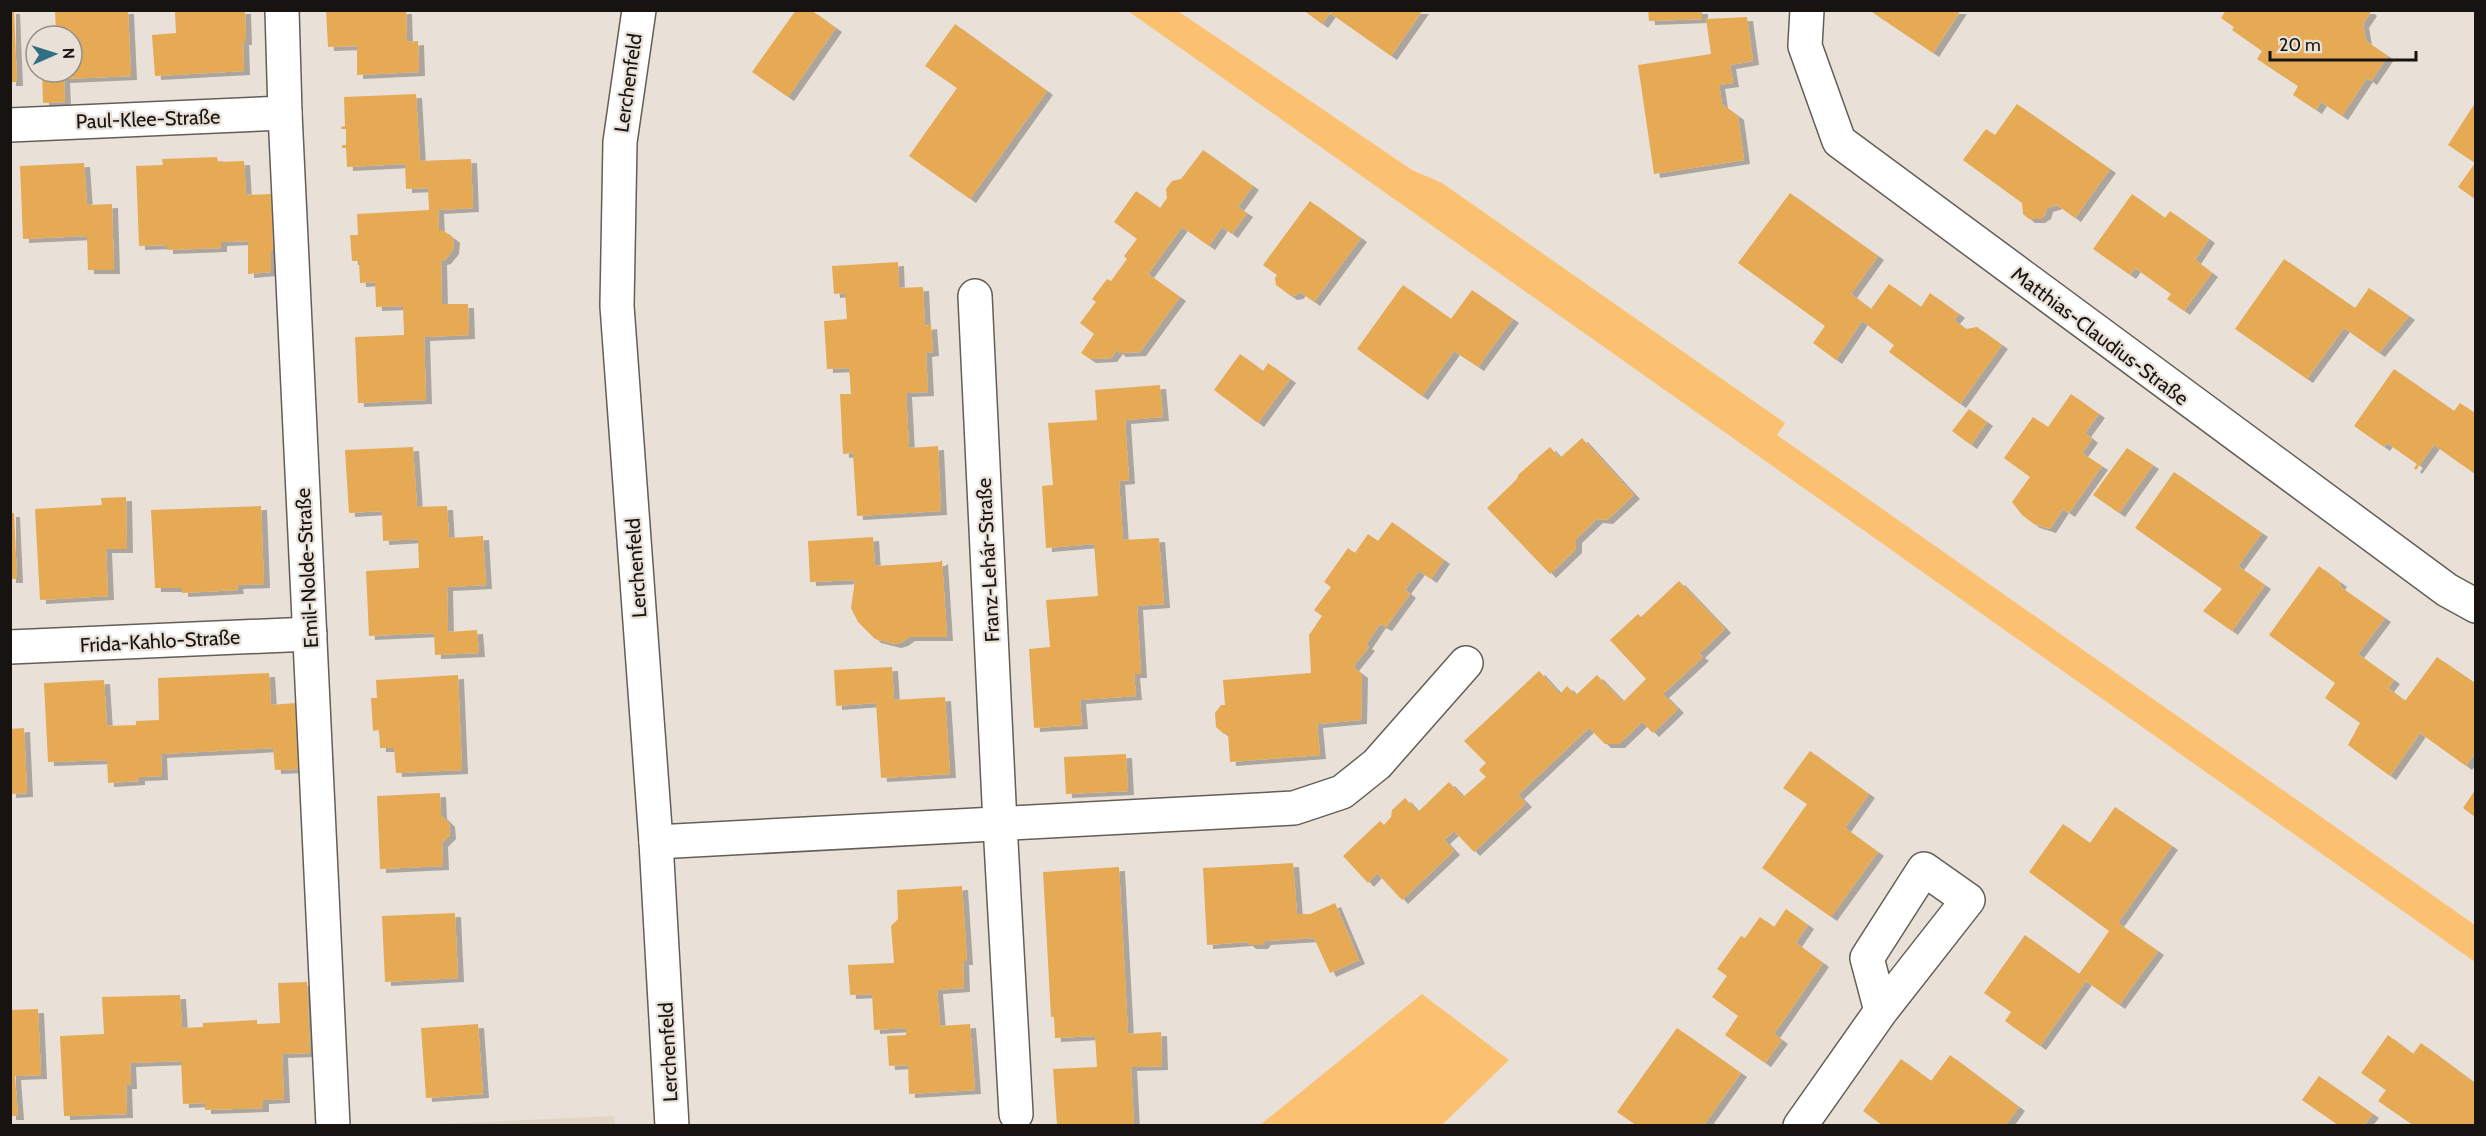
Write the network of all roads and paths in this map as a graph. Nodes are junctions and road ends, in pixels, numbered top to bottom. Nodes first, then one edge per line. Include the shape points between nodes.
1 (282, 10) edge
2 (639, 10) edge
3 (1807, 10) edge
4 (285, 113) junction
5 (10, 125) edge
6 (975, 296) dead end
7 (2475, 606) edge
8 (310, 634) junction
9 (10, 647) edge
10 (1466, 663) dead end
11 (1000, 824) junction
12 (656, 842) junction
13 (1881, 1011) dead end
14 (1017, 1114) dead end
15 (333, 1125) edge
16 (672, 1125) edge
17 (1800, 1125) edge

1 - 4 street, Emil-Nolde-Straße
2 - 12 street, Lerchenfeld via 620,142 617,306
3 - 7 street, Matthias-Claudius-Straße via 1804,46 1839,141 2446,590
4 - 5 street, Paul-Klee-Straße
4 - 8 street, Emil-Nolde-Straße
6 - 11 street, Franz-Lehár-Straße
8 - 9 street, Frida-Kahlo-Straße
8 - 15 street, Emil-Nolde-Straße
10 - 11 street via 1377,764 1342,792 1294,808
11 - 12 street
11 - 14 street, Franz-Lehár-Straße
12 - 16 street, Lerchenfeld
13 - 17 street

